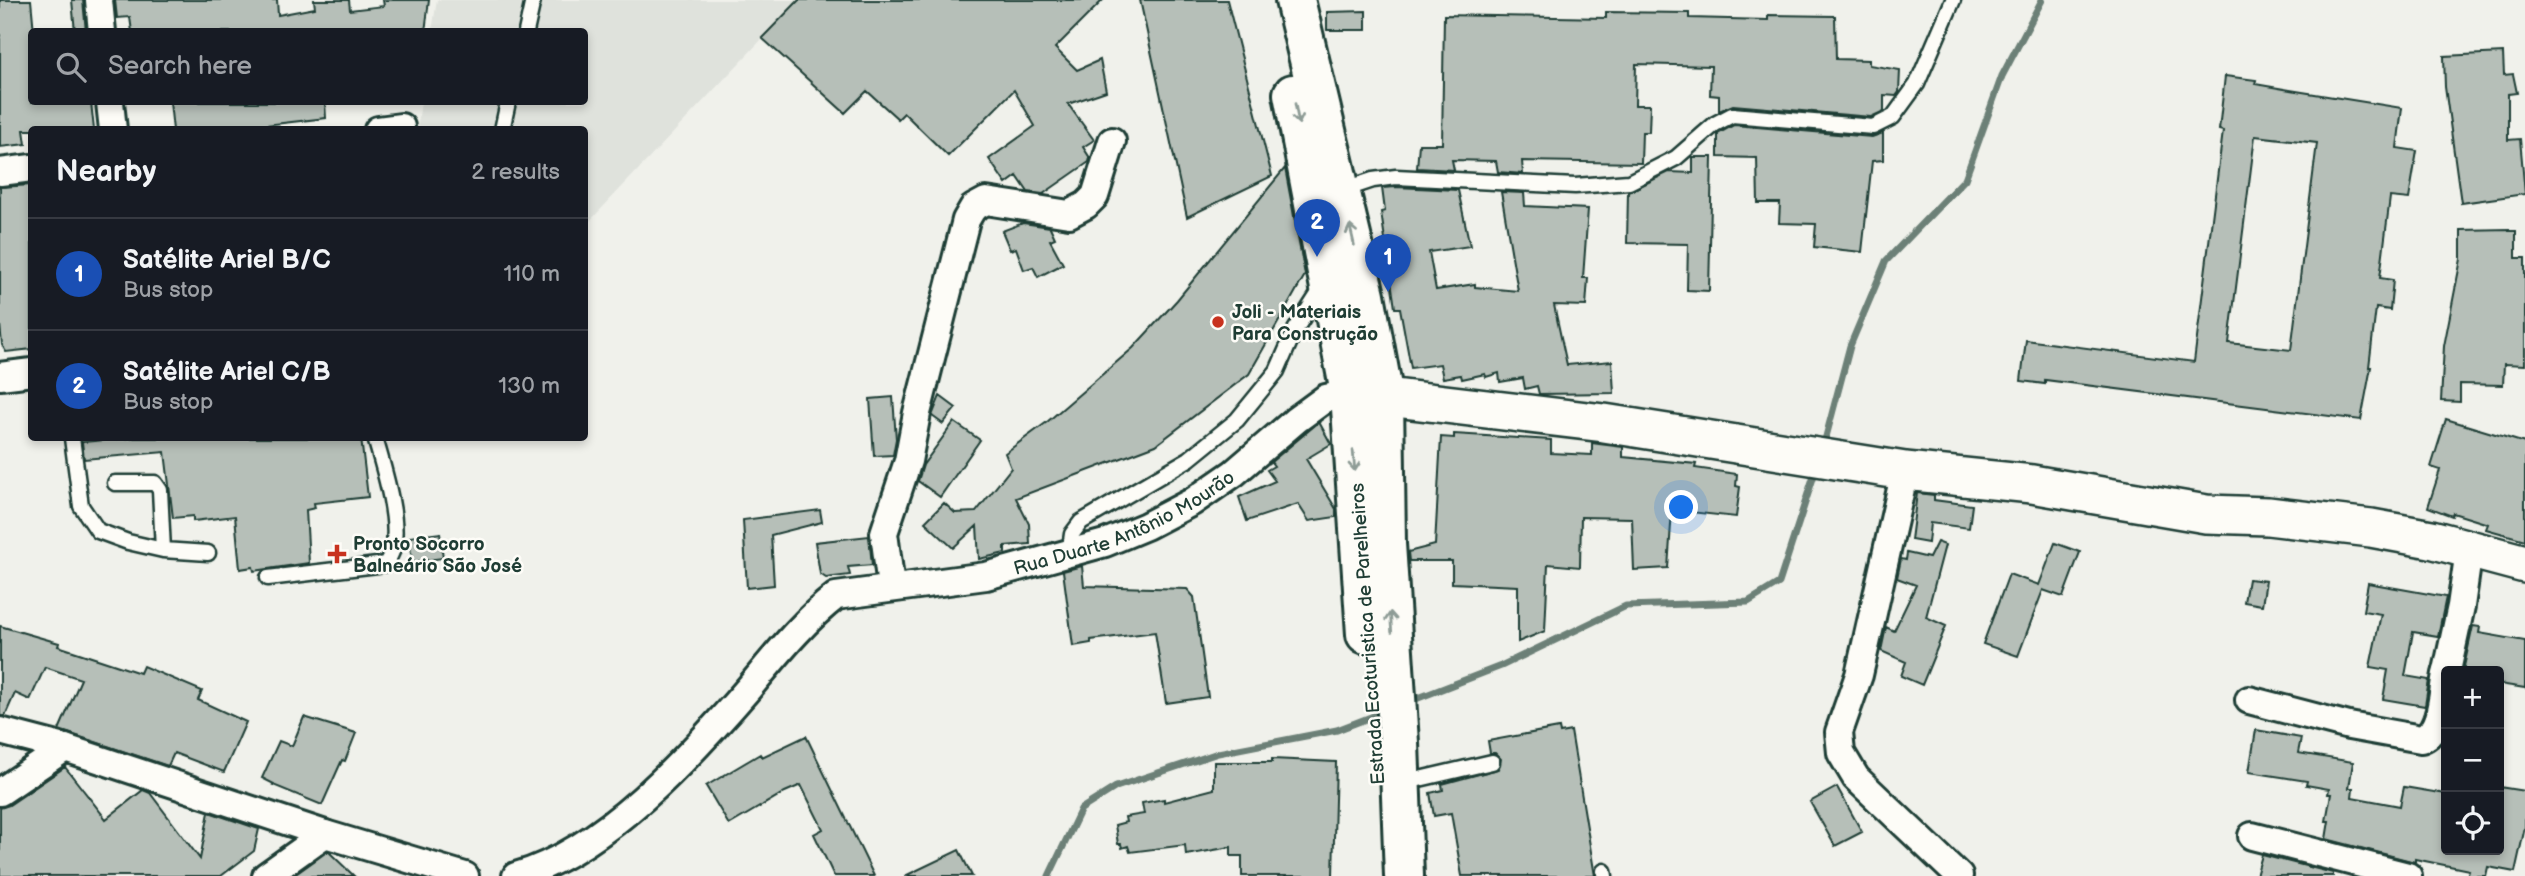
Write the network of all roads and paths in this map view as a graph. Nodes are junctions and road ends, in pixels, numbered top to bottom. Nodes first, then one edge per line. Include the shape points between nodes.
1 (99, 0) edge
2 (533, 0) edge
3 (1272, 0) edge
4 (1295, 0) edge
5 (1953, 0) edge
6 (102, 28) edge
7 (527, 28) edge
8 (110, 105) edge
9 (507, 105) edge
10 (113, 126) edge
11 (503, 126) edge
12 (1112, 141) dead end
13 (28, 169) edge
14 (0, 173) edge
15 (1342, 191) junction
16 (1328, 280) junction
17 (28, 372) edge
18 (0, 376) edge
19 (1367, 396) junction
20 (72, 441) edge
21 (376, 441) edge
22 (1905, 471) junction
23 (115, 483) dead end
24 (163, 550) junction
25 (2469, 550) junction
26 (208, 553) dead end
27 (1069, 554) junction
28 (2525, 564) edge
29 (268, 578) dead end
30 (891, 587) junction
31 (2448, 666) edge
32 (2441, 700) edge
33 (2249, 701) dead end
34 (0, 731) edge
35 (1388, 745) junction
36 (65, 748) junction
37 (1492, 762) dead end
38 (1400, 783) junction
39 (0, 793) edge
40 (325, 834) junction
41 (2252, 836) dead end
42 (526, 875) edge
43 (265, 876) edge
44 (465, 876) edge
45 (1381, 876) edge
46 (1404, 876) edge
47 (1959, 876) edge
48 (2408, 876) edge

1 - 6 street
2 - 7 lane
3 -> 16 main road
4 - 15 main road
5 - 15 lane via 1917,85 1893,117 1873,127 1732,115 1676,158 1629,182 1575,186 1396,177
8 - 10 street
9 - 11 lane
12 - 30 street via 1096,196 1086,205 1069,214 986,201 973,208 966,220 908,461 884,533
13 - 14 street
19 -> 15 main road
16 - 19 main road
16 - 27 lane via 1295,330 1277,370 1237,421 1189,459 1081,522 1072,534
17 - 18 street
19 - 22 main road via 1604,423
19 - 27 street, Rua Duarte Antônio Mourão via 1326,398 1192,502 1136,531
19 - 35 main road, Estrada Ecoturistica de Parelheiros via 1387,435 1384,695
20 - 24 lane via 80,506 98,531
21 - 29 lane via 394,529 386,564
22 - 25 main road via 2032,484 2206,514 2371,528
22 - 47 street via 1859,676 1839,732 1841,753 1856,778
23 - 24 lane via 155,484 160,490
24 - 26 lane
25 - 28 main road
25 - 31 street
27 - 30 street, Rua Duarte Antônio Mourão via 986,576
30 - 42 street, Rua Duarte Antônio Mourão via 836,596 818,610 636,805 579,846
32 - 33 street via 2435,727 2430,736 2421,739
34 - 36 street
35 - 38 main road, Estrada Ecoturistica de Parelheiros
35 - 45 main road, Estrada Ecoturistica de Parelheiros
36 - 39 street
36 - 40 street
37 - 38 lane
38 - 46 main road, Estrada Ecoturistica de Parelheiros
40 - 43 street
40 - 44 street
41 - 48 street

